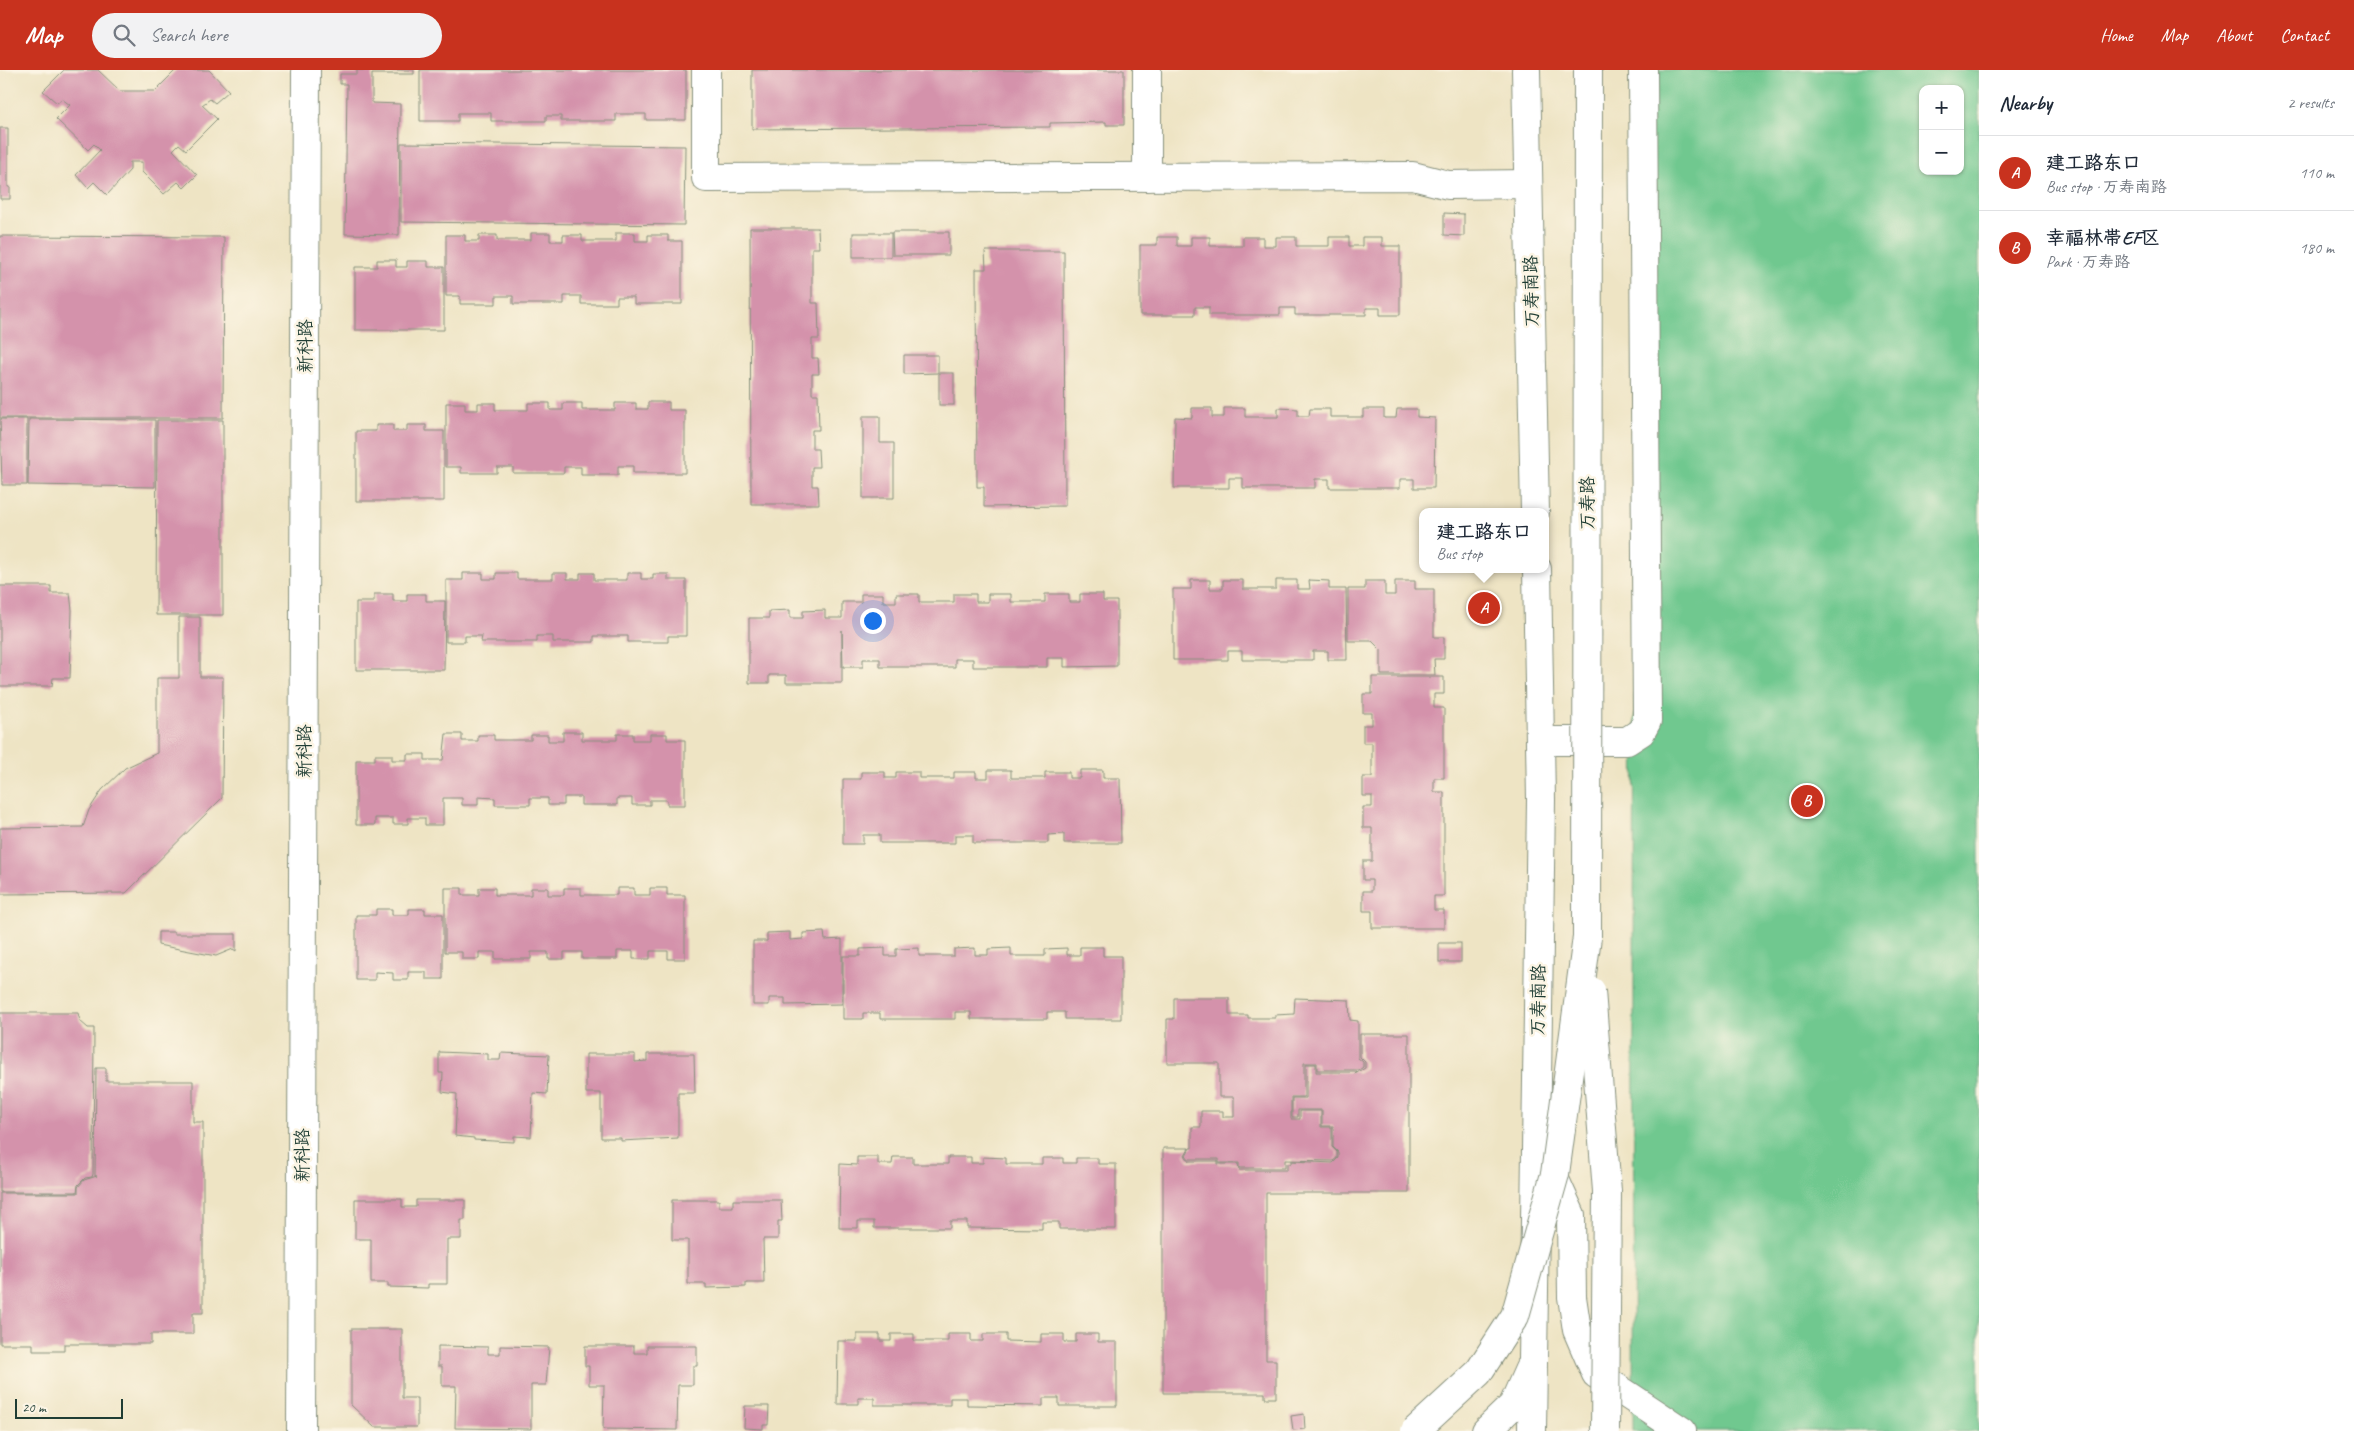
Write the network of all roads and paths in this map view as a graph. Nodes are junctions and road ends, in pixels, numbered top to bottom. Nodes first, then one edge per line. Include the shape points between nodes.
1 (306, 70) edge
2 (706, 70) edge
3 (1147, 70) edge
4 (1526, 70) edge
5 (1588, 70) edge
6 (1643, 70) edge
7 (1147, 177) junction
8 (1528, 184) junction
9 (1535, 508) edge
10 (1536, 573) edge
11 (1540, 741) junction
12 (1587, 937) junction
13 (1536, 1138) junction
14 (1533, 1358) junction
15 (301, 1431) edge
16 (1415, 1431) edge
17 (1486, 1431) edge
18 (1532, 1431) edge
19 (1605, 1431) edge
20 (1682, 1431) edge

1 - 15 main road, 新科路
2 - 7 main road via 706,178
3 - 7 main road
4 - 8 main road, 万寿南路
5 - 12 main road, 万寿路, bridge
6 - 11 main road via 1647,721 1641,732 1627,741
7 - 8 main road via 1414,176 1448,185
8 - 9 main road, 万寿南路
10 - 11 main road, 万寿南路
11 - 13 main road, 万寿南路
12 - 16 main road, bridge via 1555,1174 1515,1316 1478,1373
12 - 19 main road, bridge via 1607,1191
13 - 14 main road, 万寿南路
13 - 20 main road via 1571,1215 1573,1305 1577,1330 1596,1374
14 - 17 main road via 1513,1405
14 - 18 main road, 万寿南路

